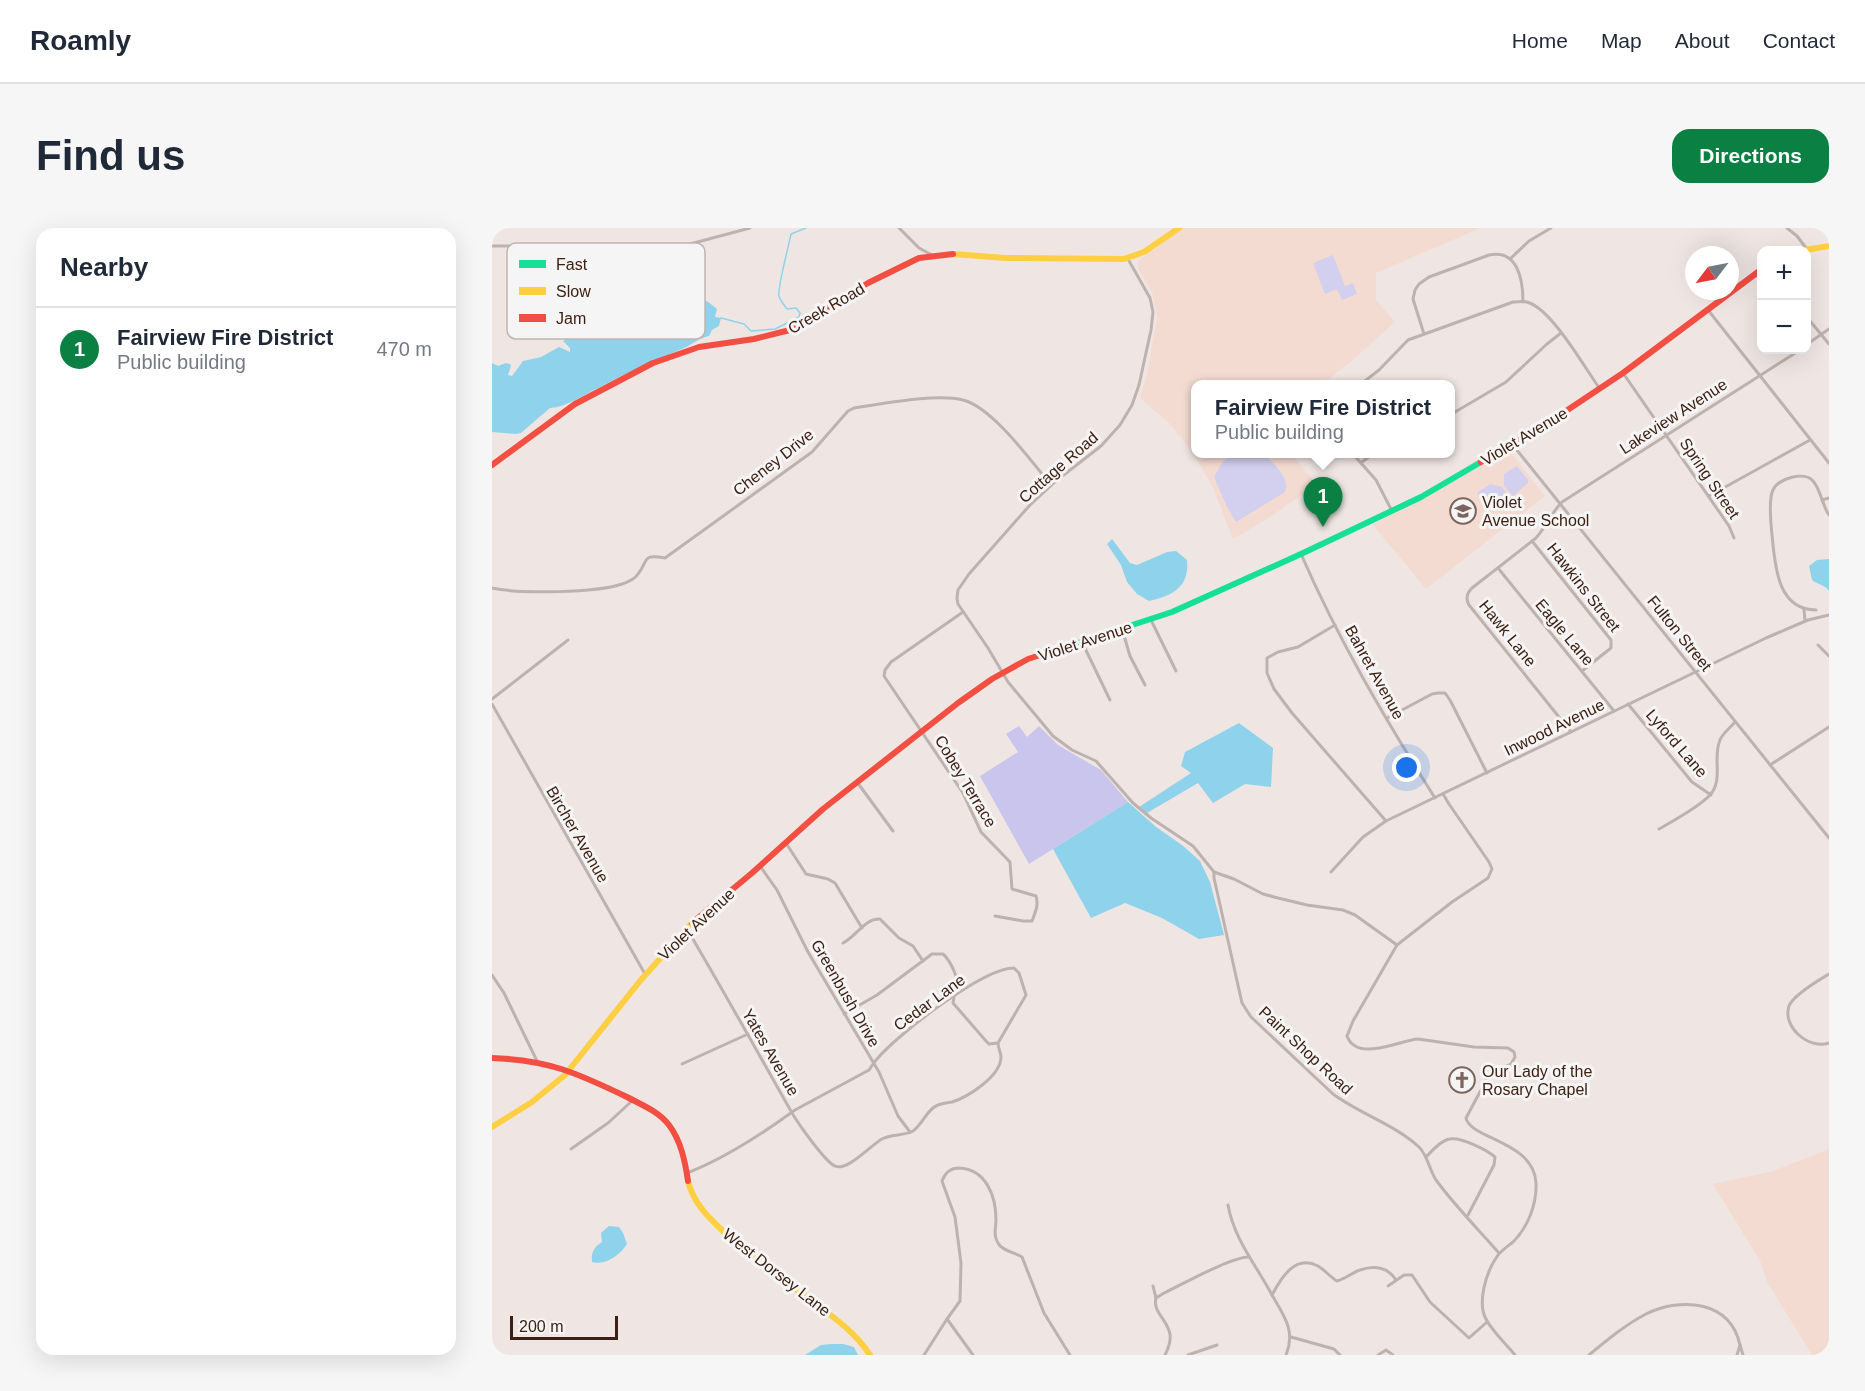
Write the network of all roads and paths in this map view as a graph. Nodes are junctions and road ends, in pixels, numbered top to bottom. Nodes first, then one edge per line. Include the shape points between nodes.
1 (750, 228) edge
2 (899, 228) edge
3 (1179, 228) edge
4 (1551, 228) edge
5 (1787, 228) edge
6 (694, 243) edge
7 (1803, 246) edge
8 (1829, 246) edge
9 (1811, 249) edge
10 (934, 256) junction
11 (1128, 259) junction
12 (1510, 259) junction
13 (1757, 272) edge
14 (1523, 302) junction
15 (1707, 309) junction
16 (1811, 322) edge
17 (1829, 329) edge
18 (1562, 333) junction
19 (1424, 334) junction
20 (1822, 335) junction
21 (1811, 342) edge
22 (1829, 344) edge
23 (1793, 354) edge
24 (1623, 374) junction
25 (1759, 375) junction
26 (1366, 380) edge
27 (1600, 389) junction
28 (1455, 412) edge
29 (1666, 435) junction
30 (1811, 440) junction
31 (1512, 444) junction
32 (1357, 458) edge
33 (1366, 458) edge
34 (1361, 463) junction
35 (1829, 463) edge
36 (492, 465) edge
37 (1051, 485) junction
38 (1709, 496) junction
39 (1829, 498) edge
40 (1822, 500) junction
41 (1560, 504) junction
42 (1393, 511) junction
43 (1829, 515) edge
44 (1734, 538) dead end
45 (1532, 541) junction
46 (1301, 554) junction
47 (1498, 568) junction
48 (492, 588) edge
49 (1804, 609) junction
50 (1816, 610) dead end
51 (963, 612) junction
52 (1829, 615) edge
53 (1151, 620) junction
54 (1805, 621) junction
55 (1335, 625) junction
56 (1122, 629) junction
57 (568, 640) dead end
58 (1082, 642) junction
59 (1818, 645) dead end
60 (1829, 656) edge
61 (1582, 670) junction
62 (1176, 671) dead end
63 (1002, 672) junction
64 (1695, 672) junction
65 (1145, 685) dead end
66 (1110, 700) dead end
67 (492, 702) edge
68 (1628, 704) junction
69 (1614, 711) junction
70 (1387, 718) junction
71 (1735, 722) junction
72 (1829, 727) edge
73 (922, 732) junction
74 (1572, 732) junction
75 (1770, 765) junction
76 (1487, 773) junction
77 (857, 782) junction
78 (1443, 794) junction
79 (1711, 795) junction
80 (1435, 798) junction
81 (1386, 821) junction
82 (1659, 829) dead end
83 (892, 831) dead end
84 (1829, 838) edge
85 (786, 843) junction
86 (760, 866) junction
87 (1214, 872) junction
88 (1331, 872) dead end
89 (995, 916) dead end
90 (862, 927) junction
91 (687, 929) junction
92 (843, 943) dead end
93 (1397, 945) junction
94 (923, 961) junction
95 (645, 974) junction
96 (1829, 974) edge
97 (492, 975) edge
98 (957, 993) junction
99 (844, 1014) junction
100 (748, 1034) junction
101 (1829, 1043) edge
102 (998, 1044) junction
103 (492, 1058) edge
104 (537, 1061) junction
105 (874, 1063) junction
106 (682, 1064) dead end
107 (568, 1070) junction
108 (633, 1100) junction
109 (792, 1113) junction
110 (492, 1127) edge
111 (910, 1132) junction
112 (572, 1149) dead end
113 (1426, 1157) junction
114 (687, 1174) junction
115 (1228, 1205) dead end
116 (1468, 1216) junction
117 (1499, 1253) junction
118 (1249, 1257) junction
119 (1396, 1280) junction
120 (1153, 1286) dead end
121 (1388, 1286) dead end
122 (1272, 1295) junction
123 (1156, 1298) junction
124 (947, 1319) junction
125 (1487, 1322) junction
126 (1291, 1337) junction
127 (1217, 1345) dead end
128 (1740, 1345) junction
129 (870, 1355) edge
130 (924, 1355) edge
131 (973, 1355) edge
132 (1070, 1355) edge
133 (1166, 1355) edge
134 (1188, 1355) edge
135 (1286, 1355) edge
136 (1340, 1355) edge
137 (1378, 1355) edge
138 (1393, 1355) edge
139 (1515, 1355) edge
140 (1589, 1355) edge
141 (1737, 1355) edge
142 (1743, 1355) edge

1 - 6 street
2 - 10 street via 919,248
3 - 11 main road, Creek Road
4 - 12 street
5 - 7 street
8 - 9 main road
10 - 11 main road, Creek Road
10 - 36 main road, Creek Road via 908,263 868,283 780,334 699,347 653,363 575,405
11 - 37 street, Cottage Road via 1148,294 1153,312 1136,396 1125,417 1101,446
12 - 14 street via 1520,275
12 - 19 street via 1493,254 1421,282 1413,300
13 - 15 main road, Violet Avenue
14 - 18 street via 1543,311
14 - 19 street via 1513,302
15 - 24 main road, Violet Avenue
15 - 25 street
16 - 20 street
17 - 20 street
18 - 27 street
18 - 28 street via 1506,382
19 - 26 street via 1404,342
20 - 21 street
20 - 22 street
23 - 25 street, Lakeview Avenue
24 - 27 main road, Violet Avenue
24 - 29 street, Spring Street
25 - 29 street, Lakeview Avenue
25 - 30 street
27 - 31 main road, Violet Avenue
29 - 38 street, Spring Street
29 - 41 street, Lakeview Avenue
30 - 35 street
30 - 38 street
31 - 41 street, Fulton Street
31 - 42 main road, Violet Avenue
32 - 34 street
33 - 34 street
34 - 42 street via 1382,488
37 - 48 street, Cheney Drive via 998,424 967,401 944,397 854,408 812,452 665,558 646,559 638,575 628,581 584,590 520,592
37 - 51 street, Cottage Road via 961,585 957,598
38 - 44 street, Spring Street
39 - 40 street
40 - 43 street
40 - 49 street via 1813,481 1802,476 1772,490 1776,573 1786,594
41 - 45 street, Hawk Lane
41 - 64 street, Fulton Street
42 - 46 main road, Violet Avenue
45 - 47 street, Hawk Lane
45 - 61 street, Hawkins Street via 1611,640 1611,648
46 - 53 main road, Violet Avenue
46 - 55 street, Bahret Avenue
47 - 61 street, Eagle Lane
47 - 74 street, Hawk Lane via 1469,591 1467,601
49 - 50 street
49 - 54 street
51 - 63 street
51 - 73 street via 891,662 884,673 885,681
52 - 54 street, Inwood Avenue
53 - 56 main road, Violet Avenue
53 - 62 street
54 - 64 street, Inwood Avenue
55 - 70 street, Bahret Avenue
55 - 81 street via 1298,647 1268,657 1267,673 1292,713
56 - 58 main road, Violet Avenue
56 - 65 street
57 - 67 street
58 - 63 main road, Violet Avenue via 1028,659
58 - 66 street
59 - 60 street
61 - 69 street, Eagle Lane
63 - 73 main road, Violet Avenue
63 - 87 street via 1059,742 1095,760 1133,803 1193,846
64 - 68 street, Inwood Avenue
64 - 71 street, Fulton Street
67 - 95 street, Bircher Avenue
68 - 69 street, Inwood Avenue
68 - 79 street, Lyford Lane via 1692,782
69 - 74 street, Inwood Avenue
70 - 76 street via 1432,694 1445,693
70 - 80 street, Bahret Avenue
71 - 75 street, Fulton Street
71 - 79 street via 1720,739 1718,774
72 - 75 street
73 - 77 main road, Violet Avenue
73 - 89 street, Cobey Terrace via 963,794 981,831 1010,862 1012,889 1035,894 1037,899 1032,921
74 - 76 street, Inwood Avenue
75 - 84 street, Fulton Street
76 - 78 street, Inwood Avenue
77 - 83 street
77 - 85 main road, Violet Avenue
78 - 80 street, Inwood Avenue
78 - 93 street via 1492,871 1485,881
79 - 82 street
80 - 81 street, Inwood Avenue
81 - 88 street, Inwood Avenue via 1363,837
85 - 86 main road, Violet Avenue
85 - 90 street via 806,874 834,882
86 - 91 main road, Violet Avenue
86 - 99 street, Greenbush Drive
87 - 93 street via 1263,894 1343,910
87 - 113 street, Paint Shop Road via 1242,1003 1251,1017 1333,1094 1406,1137
90 - 92 street
90 - 94 street via 873,919 884,921 899,938 913,946
91 - 95 main road, Violet Avenue
91 - 100 street, Yates Avenue
93 - 117 street via 1349,1028 1347,1036 1351,1043 1377,1049 1418,1039 1505,1047 1515,1054 1511,1064 1488,1077 1466,1118 1472,1128 1522,1156 1535,1177 1530,1215 1517,1237
94 - 98 street via 936,953 947,957 959,987
94 - 99 street
95 - 107 main road, Violet Avenue
96 - 101 street via 1790,1004 1789,1017 1804,1041
97 - 104 street
98 - 102 street via 953,1003 989,1044
98 - 102 street, Cedar Lane via 989,976 1016,969 1026,991 1025,998
98 - 105 street, Cedar Lane via 895,1041
99 - 105 street, Greenbush Drive
100 - 106 street
100 - 109 street, Yates Avenue
102 - 111 street via 999,1065 987,1081 952,1102 936,1106
103 - 104 main road, West Dorsey Lane
104 - 107 main road, West Dorsey Lane
105 - 109 street, Cedar Lane via 869,1070
105 - 111 street, Greenbush Drive via 898,1116
107 - 108 main road, West Dorsey Lane
107 - 110 main road, Violet Avenue via 540,1096
108 - 112 street
108 - 114 main road, West Dorsey Lane via 664,1120 677,1139
109 - 111 street via 831,1163 841,1167 884,1138
109 - 114 street, Yates Avenue
113 - 116 street, Paint Shop Road via 1433,1175
113 - 116 street via 1452,1138 1483,1148 1495,1157
114 - 129 main road, West Dorsey Lane via 696,1200 724,1231 846,1325
115 - 118 street
116 - 117 street, Paint Shop Road
117 - 125 street via 1483,1296
118 - 122 street
118 - 123 street via 1227,1263
119 - 121 street
119 - 122 street via 1384,1268 1359,1270 1337,1281 1307,1263 1288,1270
119 - 125 street via 1414,1276 1430,1302 1469,1338
120 - 123 street
122 - 126 street
123 - 133 street via 1156,1308 1170,1336
124 - 130 street
124 - 131 street
124 - 132 street via 960,1301 961,1263 955,1217 942,1181 948,1172 961,1168 985,1179 993,1197 995,1237 998,1243 1022,1257 1044,1313
125 - 139 street
126 - 135 street
126 - 136 street via 1334,1349
127 - 134 street
128 - 140 street via 1732,1326 1721,1314 1703,1307 1680,1306 1640,1317
128 - 141 street
128 - 142 street
137 - 138 street via 1386,1350

